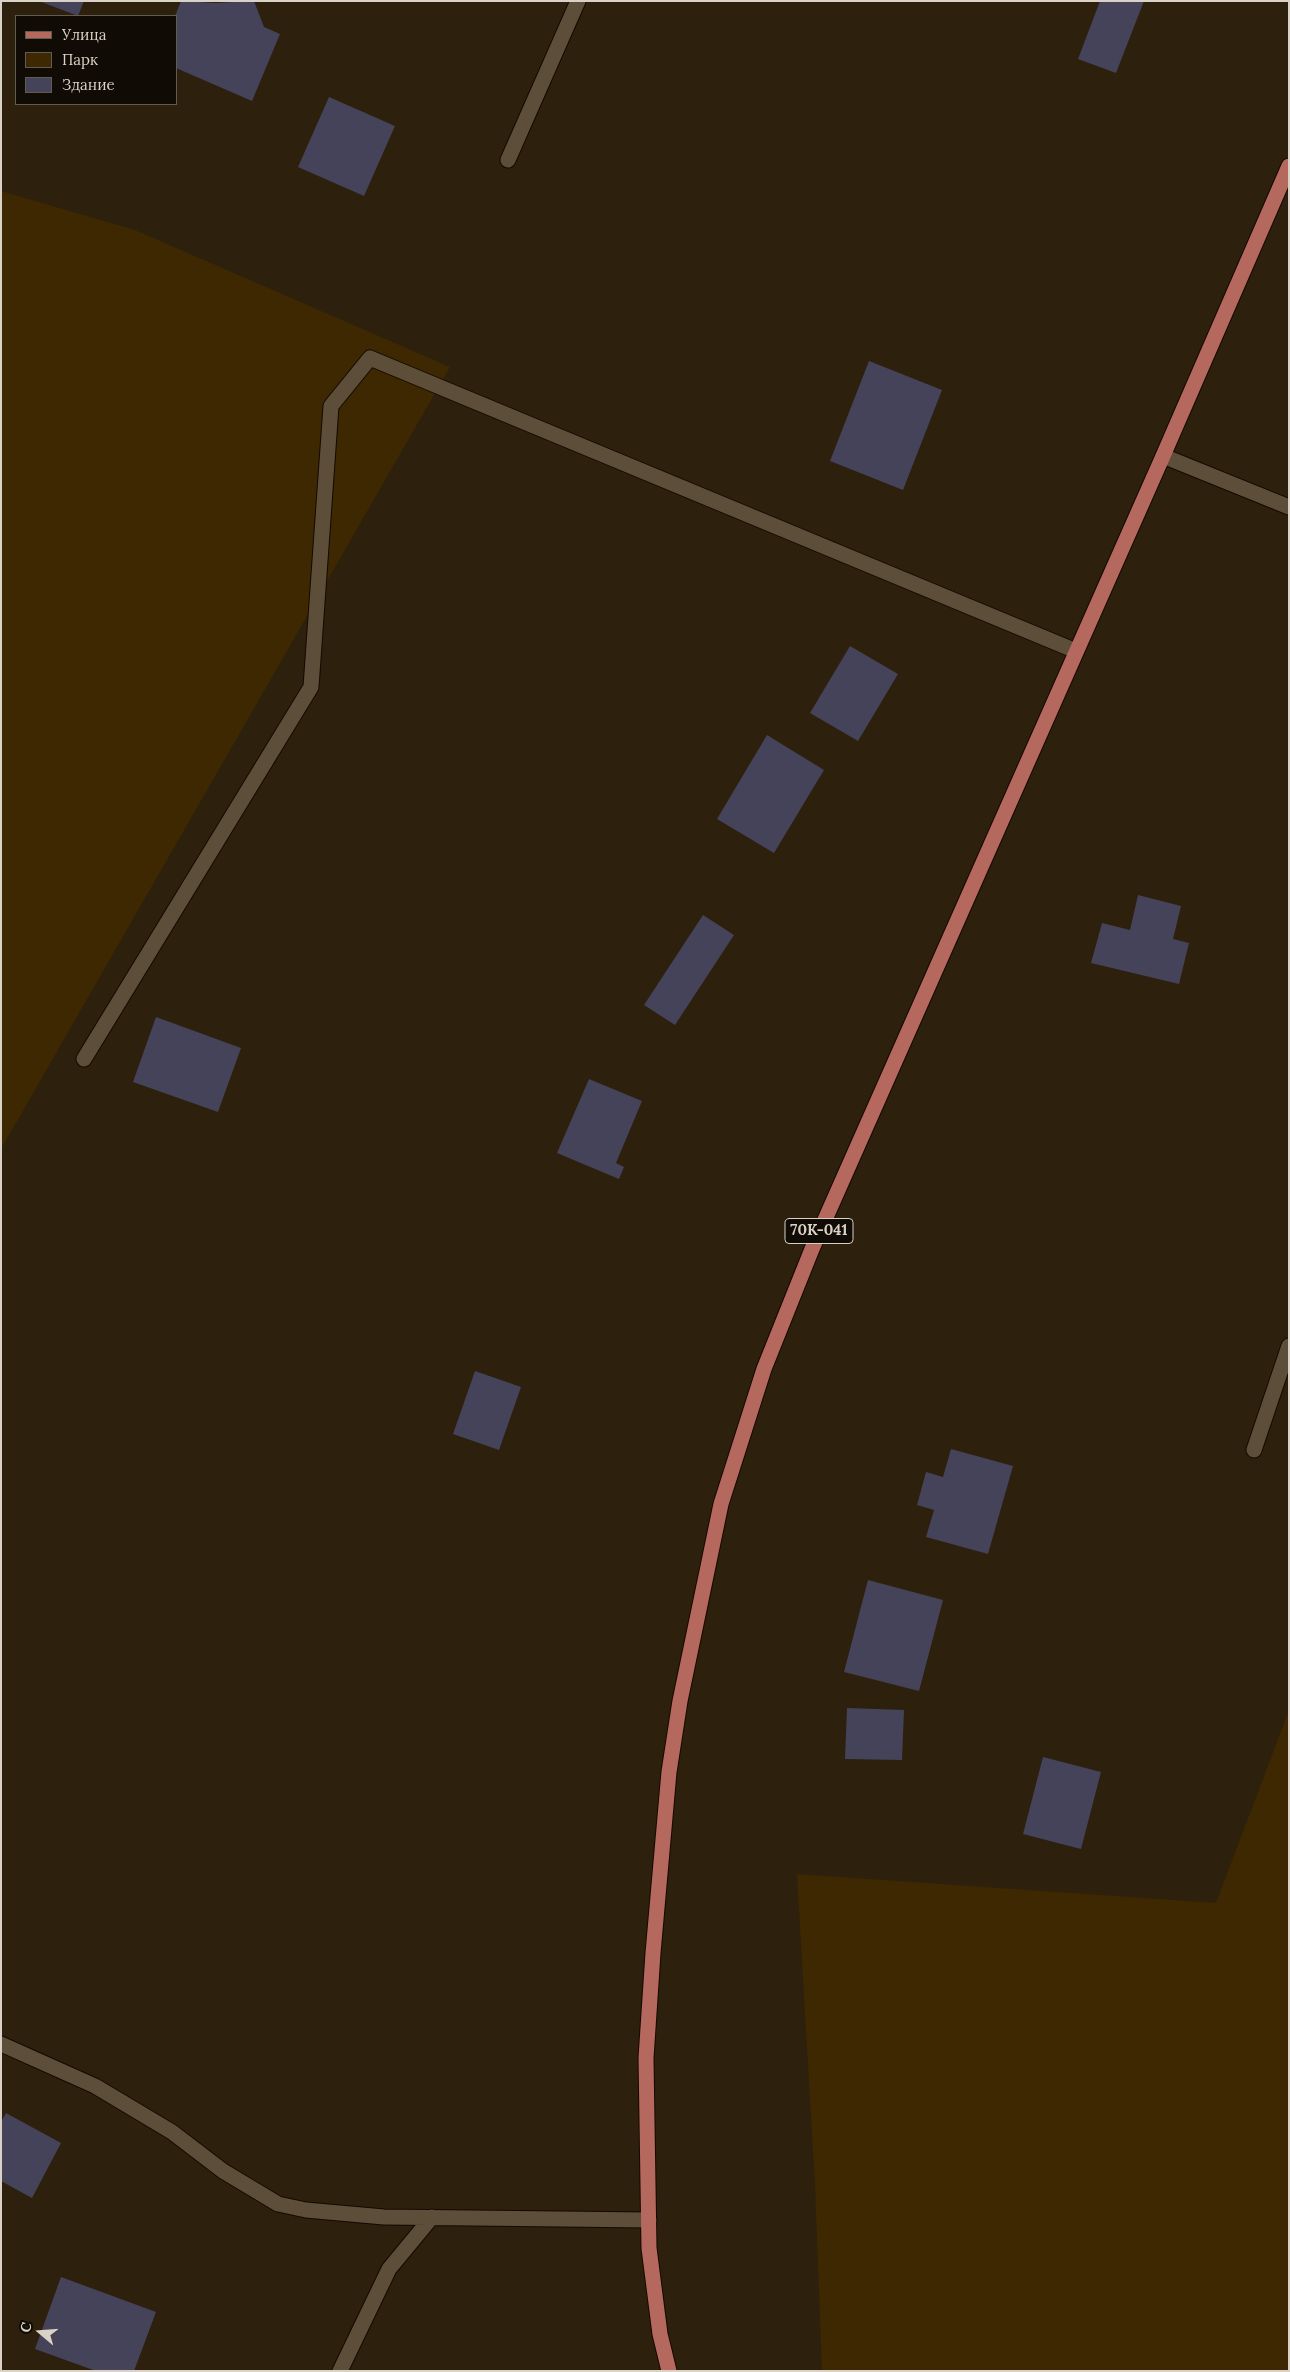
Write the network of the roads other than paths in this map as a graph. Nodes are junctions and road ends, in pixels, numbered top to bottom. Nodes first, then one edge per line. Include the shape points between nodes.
1 (578, 1) edge
2 (508, 160) dead end
3 (1289, 166) edge
4 (1163, 456) junction
5 (1289, 507) edge
6 (1076, 651) junction
7 (84, 1059) dead end
8 (1289, 1346) edge
9 (1254, 1450) dead end
10 (1, 2044) edge
11 (432, 2217) junction
12 (649, 2220) junction
13 (340, 2371) edge
14 (669, 2371) edge

1 - 2 street
3 - 4 main road, 70К-041
4 - 5 street
4 - 6 main road, 70К-041
6 - 7 street via 370,358 330,406 311,687
6 - 12 main road, 70К-041 via 812,1249 764,1369 721,1504 680,1701 669,1772 646,2058
8 - 9 street
10 - 11 street via 95,2086 172,2132 223,2171 278,2204 364,2215
11 - 12 street
11 - 13 street via 389,2270
12 - 14 main road, 70К-041 via 660,2334

